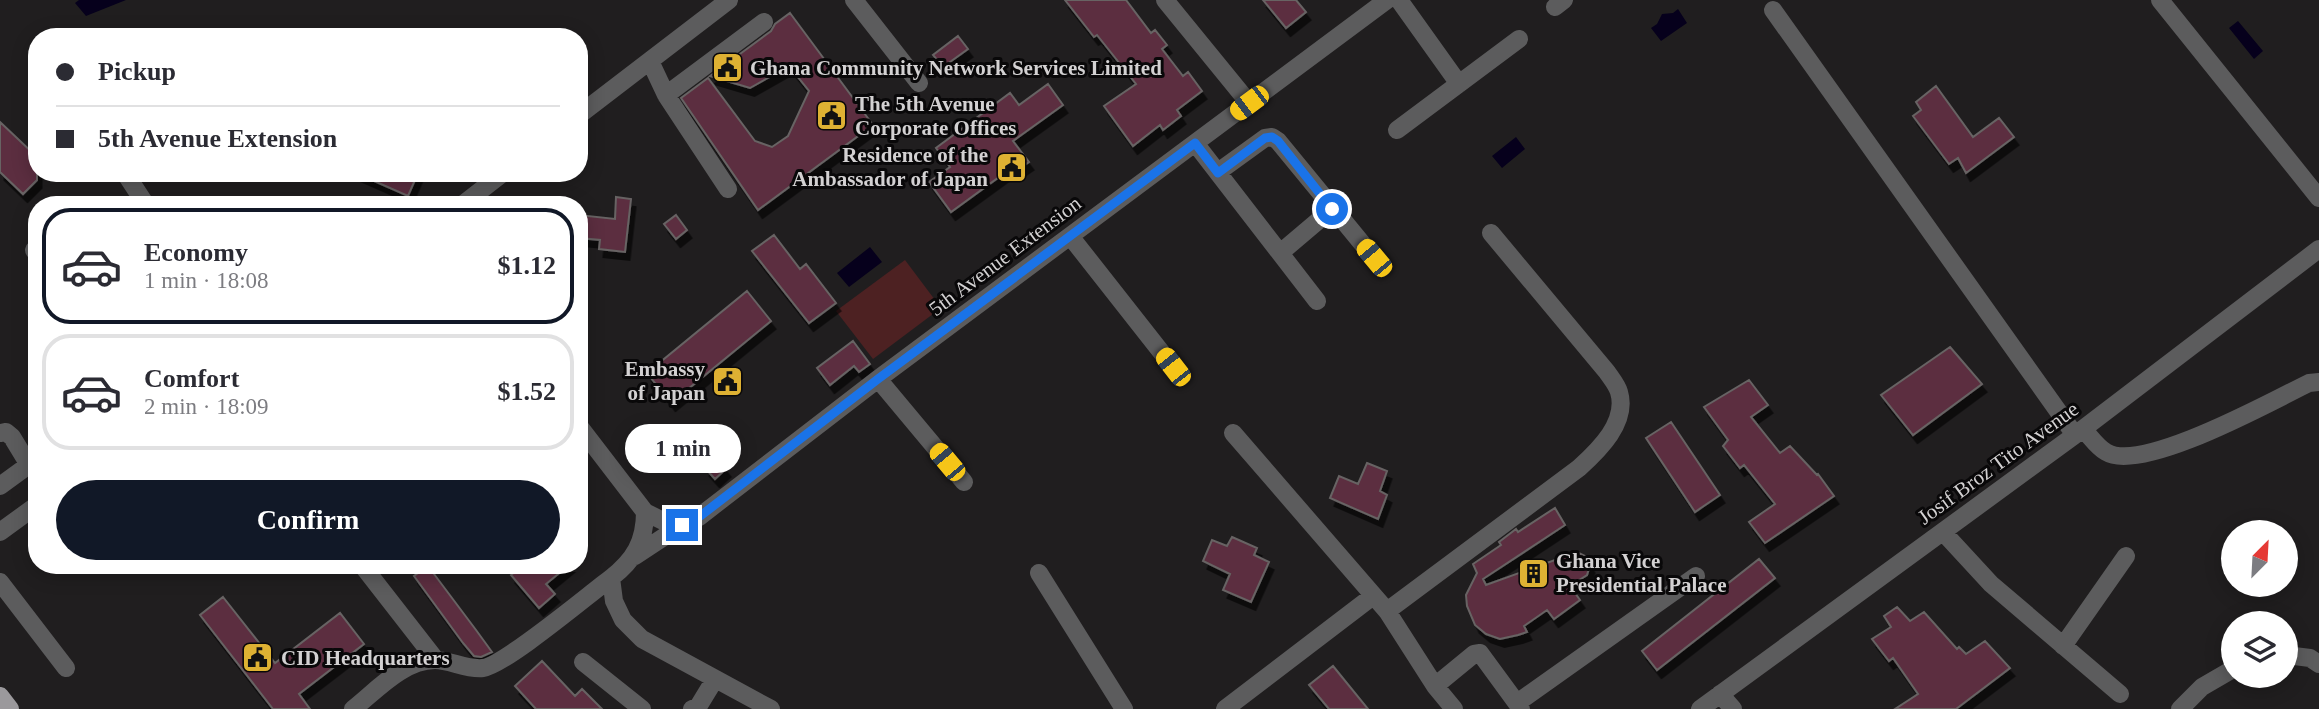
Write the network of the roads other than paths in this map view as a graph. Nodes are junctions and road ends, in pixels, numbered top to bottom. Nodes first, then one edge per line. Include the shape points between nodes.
1 (853, 0) edge
2 (1165, 0) edge
3 (1387, 0) edge
4 (1399, 0) edge
5 (2160, 0) edge
6 (718, 3) edge
7 (1773, 10) dead end
8 (764, 22) dead end
9 (1519, 39) dead end
10 (650, 61) junction
11 (919, 83) dead end
12 (1459, 83) junction
13 (666, 95) junction
14 (1249, 103) junction
15 (588, 108) edge
16 (1397, 130) dead end
17 (1195, 143) junction
18 (1218, 173) junction
19 (491, 182) edge
20 (728, 189) dead end
21 (474, 196) edge
22 (2319, 198) edge
23 (1332, 209) junction
24 (1491, 233) dead end
25 (1070, 236) junction
26 (2319, 249) edge
27 (1280, 253) junction
28 (1374, 258) dead end
29 (1317, 301) dead end
30 (1173, 367) dead end
31 (878, 379) junction
32 (2319, 382) edge
33 (2079, 432) junction
34 (0, 433) edge
35 (1233, 433) dead end
36 (588, 438) edge
37 (28, 456) edge
38 (28, 466) edge
39 (964, 482) dead end
40 (0, 486) edge
41 (28, 512) edge
42 (645, 512) junction
43 (682, 525) junction
44 (0, 532) edge
45 (1943, 532) junction
46 (635, 556) junction
47 (2126, 556) dead end
48 (1040, 573) dead end
49 (369, 574) edge
50 (1696, 576) dead end
51 (611, 578) junction
52 (0, 582) edge
53 (1373, 596) junction
54 (1387, 611) junction
55 (2063, 646) junction
56 (2298, 656) edge
57 (436, 660) junction
58 (583, 662) dead end
59 (2319, 664) edge
60 (66, 668) dead end
61 (2221, 676) edge
62 (715, 679) junction
63 (1435, 685) junction
64 (1720, 694) junction
65 (2120, 694) dead end
66 (0, 696) edge
67 (364, 706) edge
68 (1519, 706) edge
69 (762, 707) edge
70 (10, 709) edge
71 (642, 709) edge
72 (692, 709) edge
73 (1124, 709) edge
74 (1225, 709) edge
75 (1454, 709) edge
76 (1700, 709) edge
77 (1733, 709) edge
78 (2180, 709) edge

1 - 11 street
2 - 14 street
3 - 14 street, 5th Avenue Extension
4 - 12 street
5 - 22 street
6 - 10 street
7 - 33 street
8 - 13 street
9 - 12 street
10 - 13 street
10 - 15 street
12 - 16 street
13 - 20 street
14 - 17 street, 5th Avenue Extension
17 - 18 street
17 - 25 street, 5th Avenue Extension
18 - 23 street via 1272,137
18 - 27 street
19 - 21 street
23 - 27 street
23 - 28 street
24 - 54 street via 1607,372 1619,392 1619,416 1597,453
25 - 30 street
25 - 31 street, 5th Avenue Extension
26 - 33 street, Josif Broz Tito Avenue
27 - 29 street
31 - 39 street
31 - 43 street, 5th Avenue Extension via 699,517
32 - 33 street via 2154,452 2107,453
33 - 45 street, Josif Broz Tito Avenue
34 - 37 street via 6,432
35 - 53 street
36 - 42 street
38 - 40 street
41 - 44 street
42 - 43 street
42 - 46 street
43 - 46 street, 5th Avenue Extension
45 - 55 street via 1991,584
45 - 64 street, Josif Broz Tito Avenue
46 - 51 street, 5th Avenue Extension
47 - 55 street
48 - 73 street
49 - 57 street
50 - 68 street
51 - 57 street, 5th Avenue Extension via 509,655 483,668
51 - 62 street via 623,620 642,639
52 - 60 street
53 - 54 street
53 - 74 street
54 - 63 street
55 - 65 street
56 - 59 street
57 - 67 street via 409,667
58 - 71 street
61 - 78 street
62 - 69 street
62 - 72 street via 698,707
63 - 68 street via 1480,653
63 - 75 street
64 - 76 street, Josif Broz Tito Avenue
64 - 77 street
66 - 70 main road

